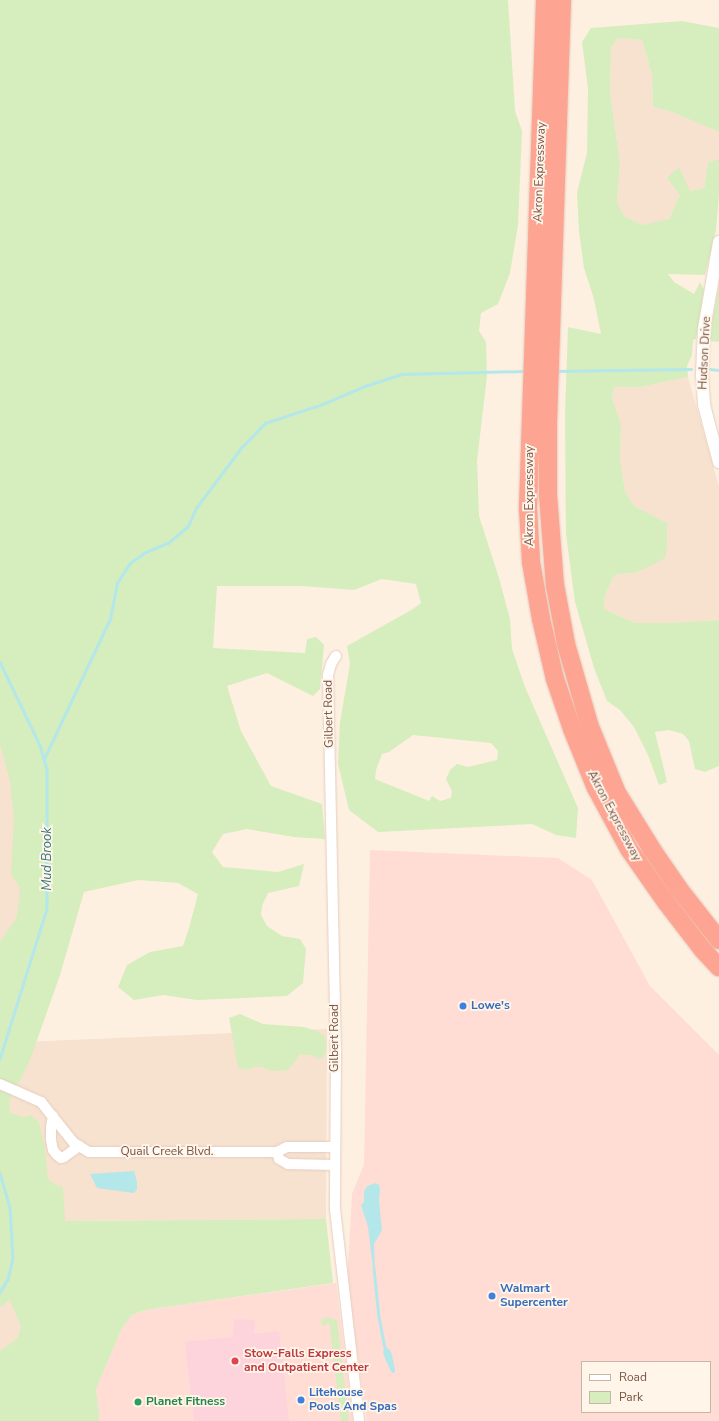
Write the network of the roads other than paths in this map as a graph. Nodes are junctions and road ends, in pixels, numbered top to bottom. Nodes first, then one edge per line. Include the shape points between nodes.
1 (545, 0) edge
2 (562, 0) edge
3 (719, 242) edge
4 (719, 462) edge
5 (336, 656) dead end
6 (719, 940) edge
7 (719, 967) edge
8 (0, 1084) edge
9 (53, 1116) junction
10 (79, 1146) junction
11 (335, 1147) junction
12 (277, 1152) junction
13 (335, 1164) junction
14 (359, 1421) edge

1 - 7 highway, Akron Expressway via 528,508 531,562 541,619 555,679 596,788 629,849 666,902
2 - 6 highway, Akron Expressway via 548,427 548,495 555,585 566,644 590,727 617,793 679,889
3 - 4 street, Hudson Drive via 704,329 702,375 704,405
5 - 11 street, Gilbert Road via 328,676 336,1049
8 - 9 street, Quail Creek Blvd. via 41,1102
9 - 10 street, Quail Creek Blvd.
9 - 10 street via 50,1127 51,1140 57,1155 61,1158
10 - 12 street, Quail Creek Blvd. via 89,1152
11 - 12 street, Quail Creek Blvd. via 287,1147
11 - 13 street, Gilbert Road
12 - 13 street via 279,1159 288,1164
13 - 14 street, Gilbert Road via 338,1243

